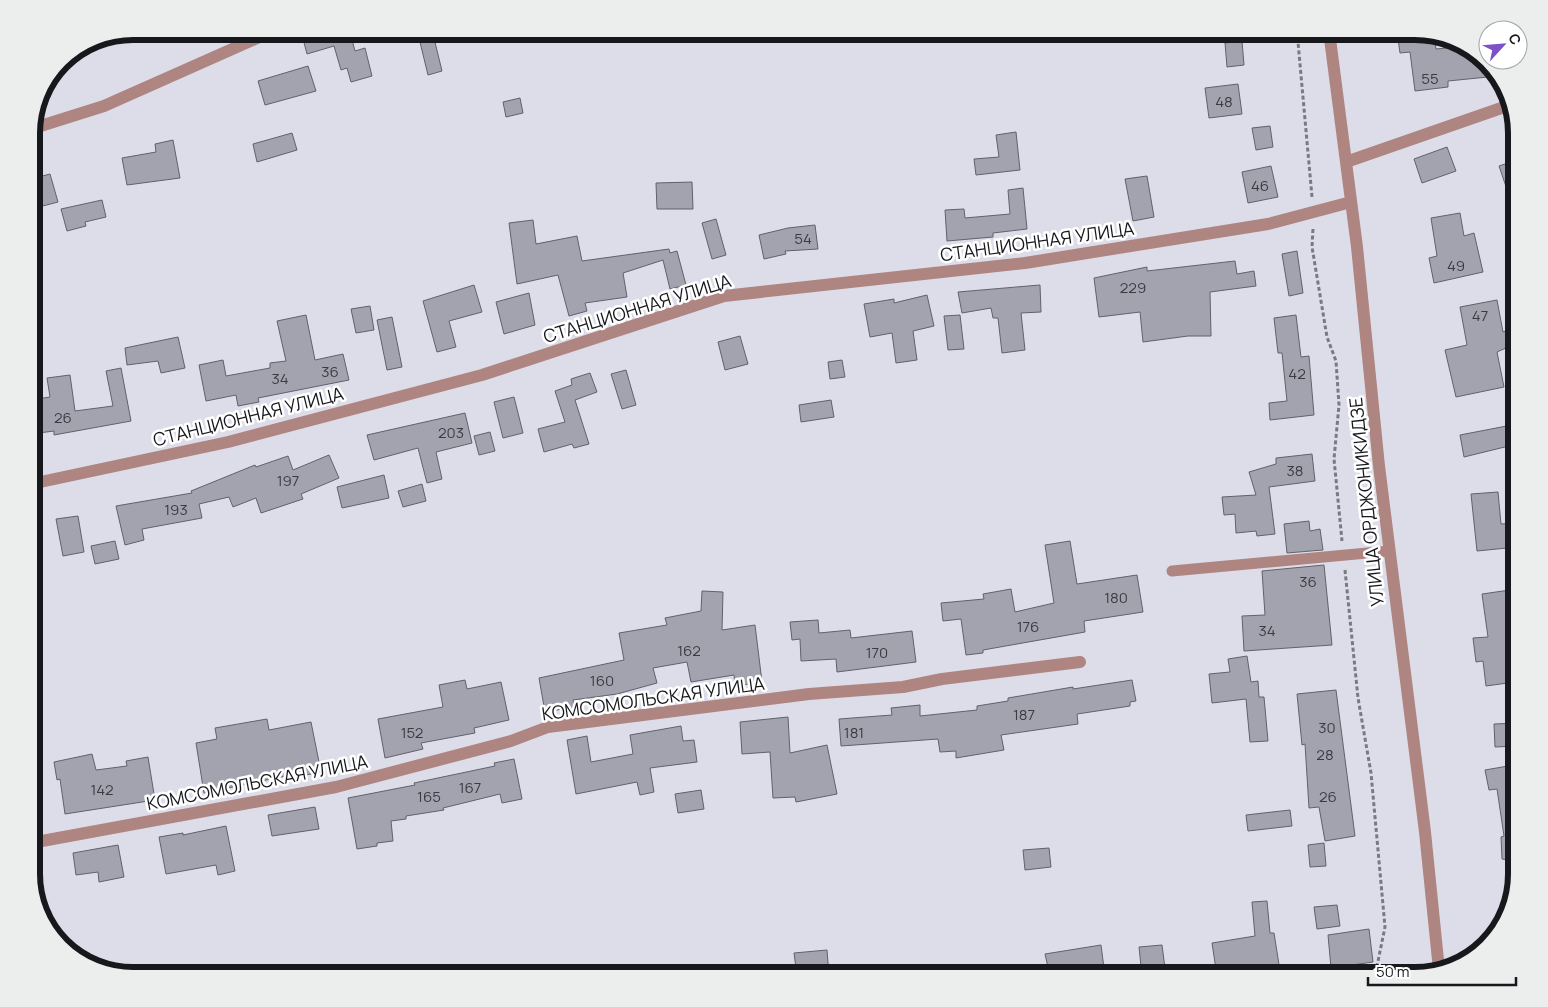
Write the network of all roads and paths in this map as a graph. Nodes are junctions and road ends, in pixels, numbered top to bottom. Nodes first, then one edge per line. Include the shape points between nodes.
1 (253, 40) edge
2 (1298, 40) edge
3 (1330, 40) edge
4 (1505, 108) edge
5 (40, 126) edge
6 (1346, 162) junction
7 (1351, 202) junction
8 (1314, 212) junction
9 (40, 482) edge
10 (1389, 551) junction
11 (1344, 555) junction
12 (1172, 571) dead end
13 (1080, 662) dead end
14 (40, 841) edge
15 (1438, 964) edge
16 (1377, 967) edge

1 - 5 street via 104,106
2 - 8 path
3 - 6 street, УЛИЦА ОРДЖОНИКИДЗЕ
4 - 6 street
6 - 7 street, УЛИЦА ОРДЖОНИКИДЗЕ
7 - 8 street, СТАНЦИОННАЯ УЛИЦА
7 - 10 street, УЛИЦА ОРДЖОНИКИДЗЕ
8 - 9 street, СТАНЦИОННАЯ УЛИЦА via 1268,224 1024,263 724,296 482,375 228,442
8 - 11 path via 1312,247 1327,337 1336,361 1339,405 1334,460
10 - 11 lane
10 - 15 street, УЛИЦА ОРДЖОНИКИДЗЕ
11 - 12 lane
11 - 16 path via 1358,698 1371,773 1385,927
13 - 14 street, КОМСОМОЛЬСКАЯ УЛИЦА via 903,687 809,694 548,727 511,741 336,787

